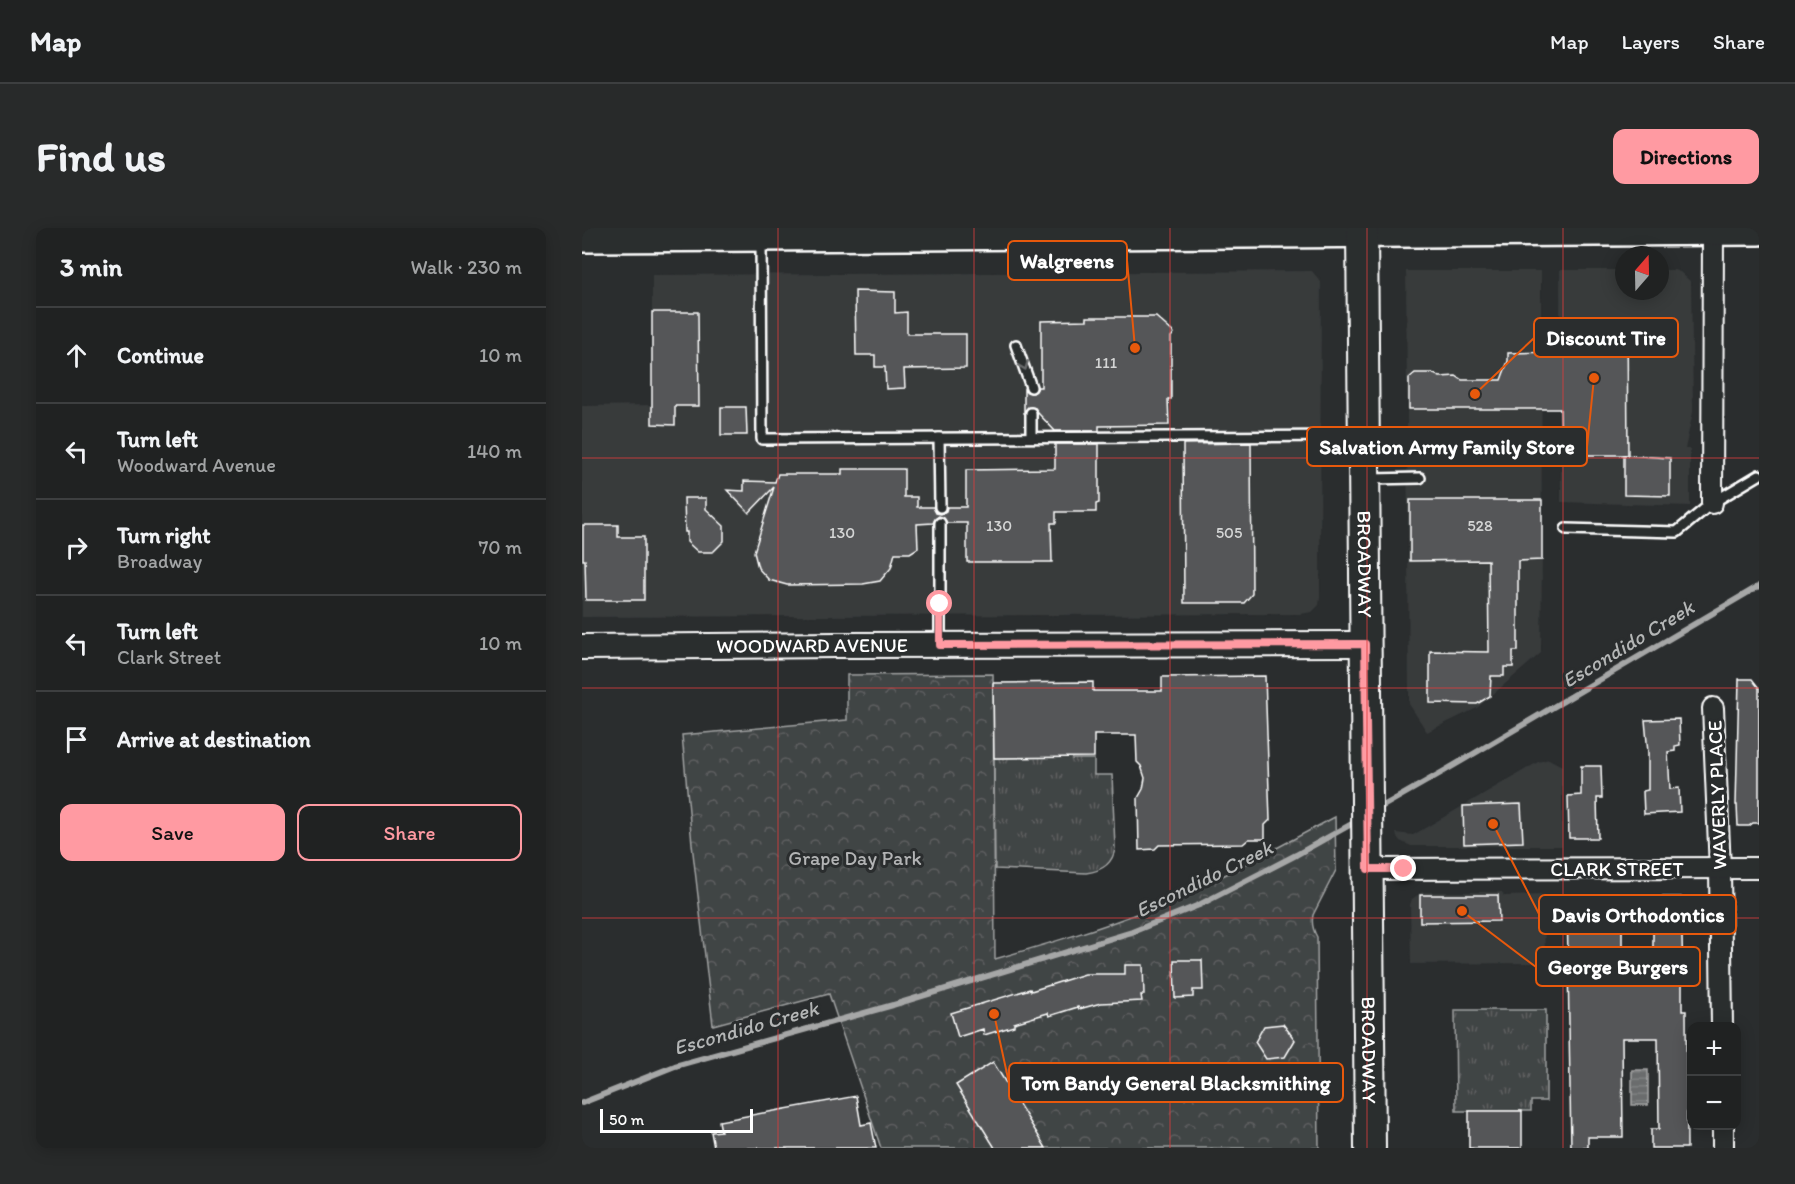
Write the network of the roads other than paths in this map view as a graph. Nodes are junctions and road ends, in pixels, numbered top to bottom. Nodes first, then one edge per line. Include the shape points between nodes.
1 (1748, 230) edge
2 (1150, 231) edge
3 (1362, 231) edge
4 (934, 232) edge
5 (1713, 232) junction
6 (761, 236) junction
7 (582, 238) edge
8 (1016, 345) dead end
9 (1031, 387) dead end
10 (1031, 413) dead end
11 (1364, 436) junction
12 (1031, 437) junction
13 (939, 438) junction
14 (1759, 475) edge
15 (1364, 478) junction
16 (1420, 478) dead end
17 (1712, 503) junction
18 (940, 507) dead end
19 (940, 523) dead end
20 (1566, 529) dead end
21 (1365, 644) junction
22 (940, 645) junction
23 (582, 647) edge
24 (1713, 708) dead end
25 (1759, 868) edge
26 (1368, 869) junction
27 (1720, 869) junction
28 (1722, 1022) edge
29 (1723, 1130) edge
30 (1370, 1148) edge
31 (1723, 1148) edge

1 - 5 main road
2 - 3 main road
2 - 4 main road
3 - 5 main road
3 - 11 main road, BROADWAY
4 - 6 main road
5 - 17 street
6 - 7 main road
6 - 13 lane via 762,439
8 -> 9 lane
10 - 12 lane
11 - 12 lane
11 - 15 main road, BROADWAY
12 - 13 lane
13 - 18 lane
14 - 17 lane
15 - 16 lane
15 - 21 main road, BROADWAY
17 - 20 lane via 1677,532
19 - 22 lane
21 - 22 street, WOODWARD AVENUE
21 - 26 main road, BROADWAY
22 - 23 street, WOODWARD AVENUE
24 - 27 street, WAVERLY PLACE
25 - 27 street, CLARK STREET
26 - 27 street, CLARK STREET
26 - 30 main road, BROADWAY
27 - 28 street, WAVERLY PLACE
29 - 31 street

